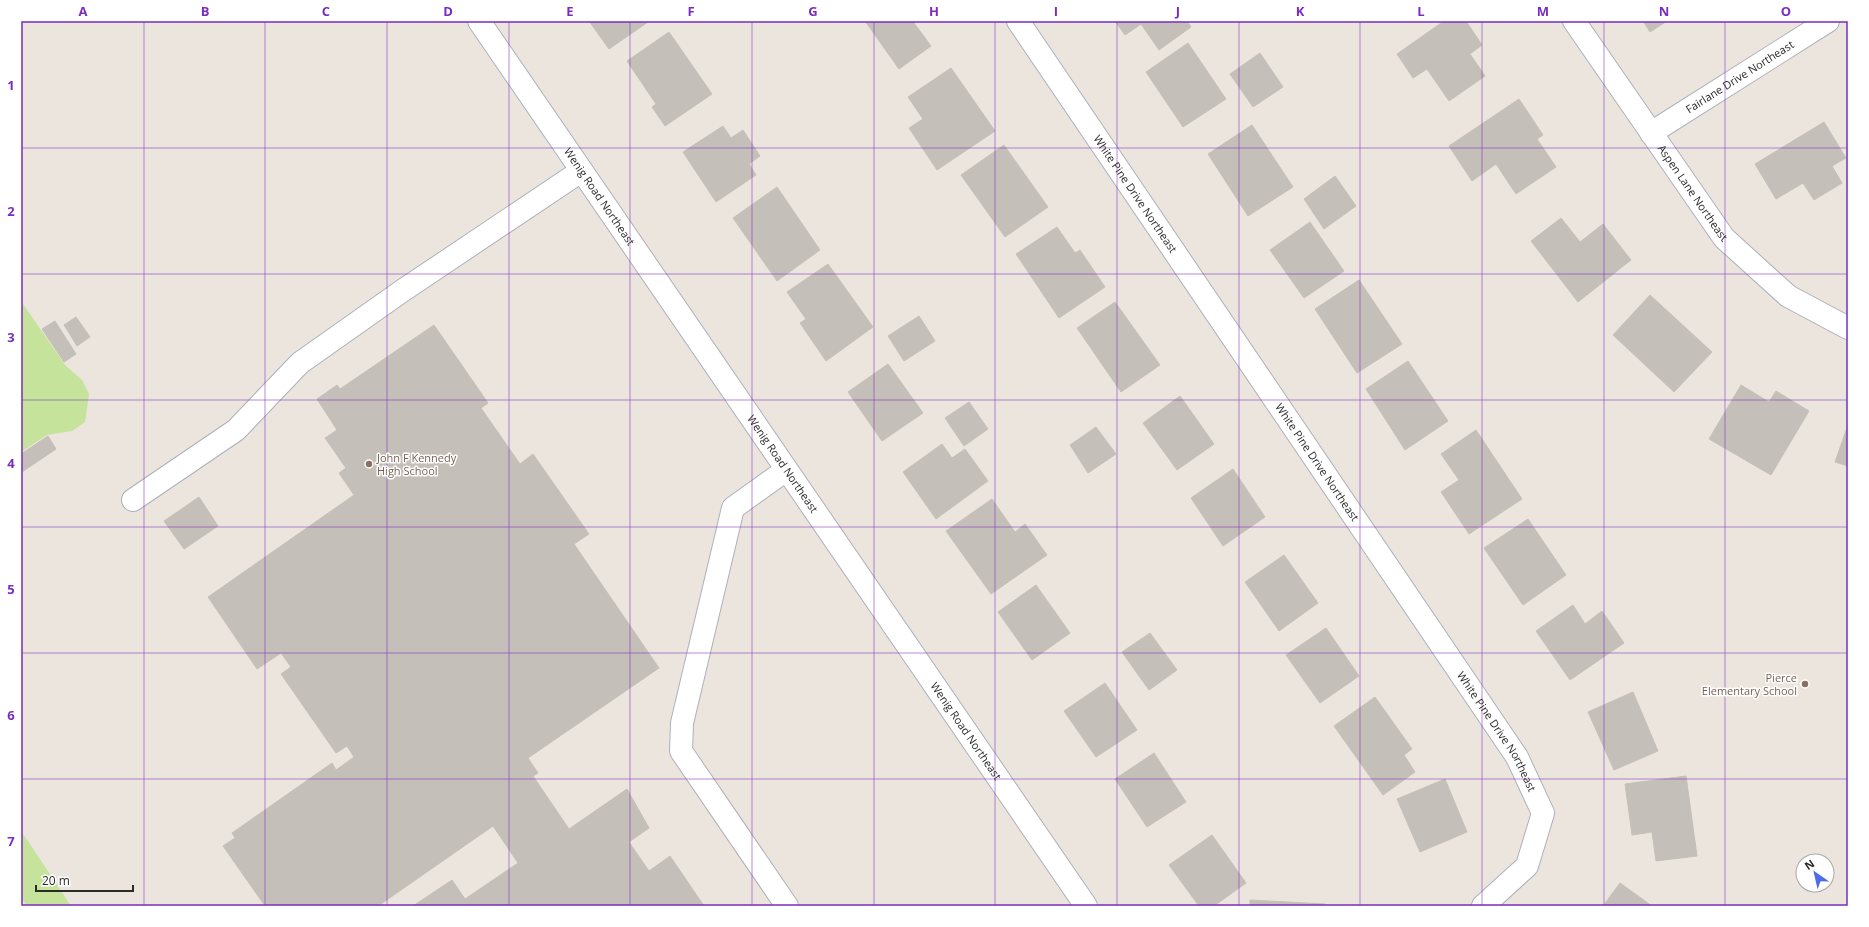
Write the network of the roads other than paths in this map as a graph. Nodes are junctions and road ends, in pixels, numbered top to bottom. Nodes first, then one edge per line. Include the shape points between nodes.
1 (479, 21) edge
2 (1018, 21) edge
3 (1574, 21) edge
4 (1828, 21) edge
5 (1651, 133) junction
6 (581, 171) junction
7 (1848, 328) edge
8 (786, 470) junction
9 (133, 500) dead end
10 (787, 906) edge
11 (1086, 906) edge
12 (1483, 906) edge

1 - 6 street, Wenig Road Northeast
2 - 12 street, White Pine Drive Northeast via 1517,757 1543,813 1527,866
3 - 5 street, Aspen Lane Northeast
4 - 5 street, Fairlane Drive Northeast
5 - 7 street, Aspen Lane Northeast via 1724,238 1788,296
6 - 8 street, Wenig Road Northeast
6 - 9 street via 402,290 300,363 236,430
8 - 10 street via 733,508 682,723 681,751
8 - 11 street, Wenig Road Northeast

